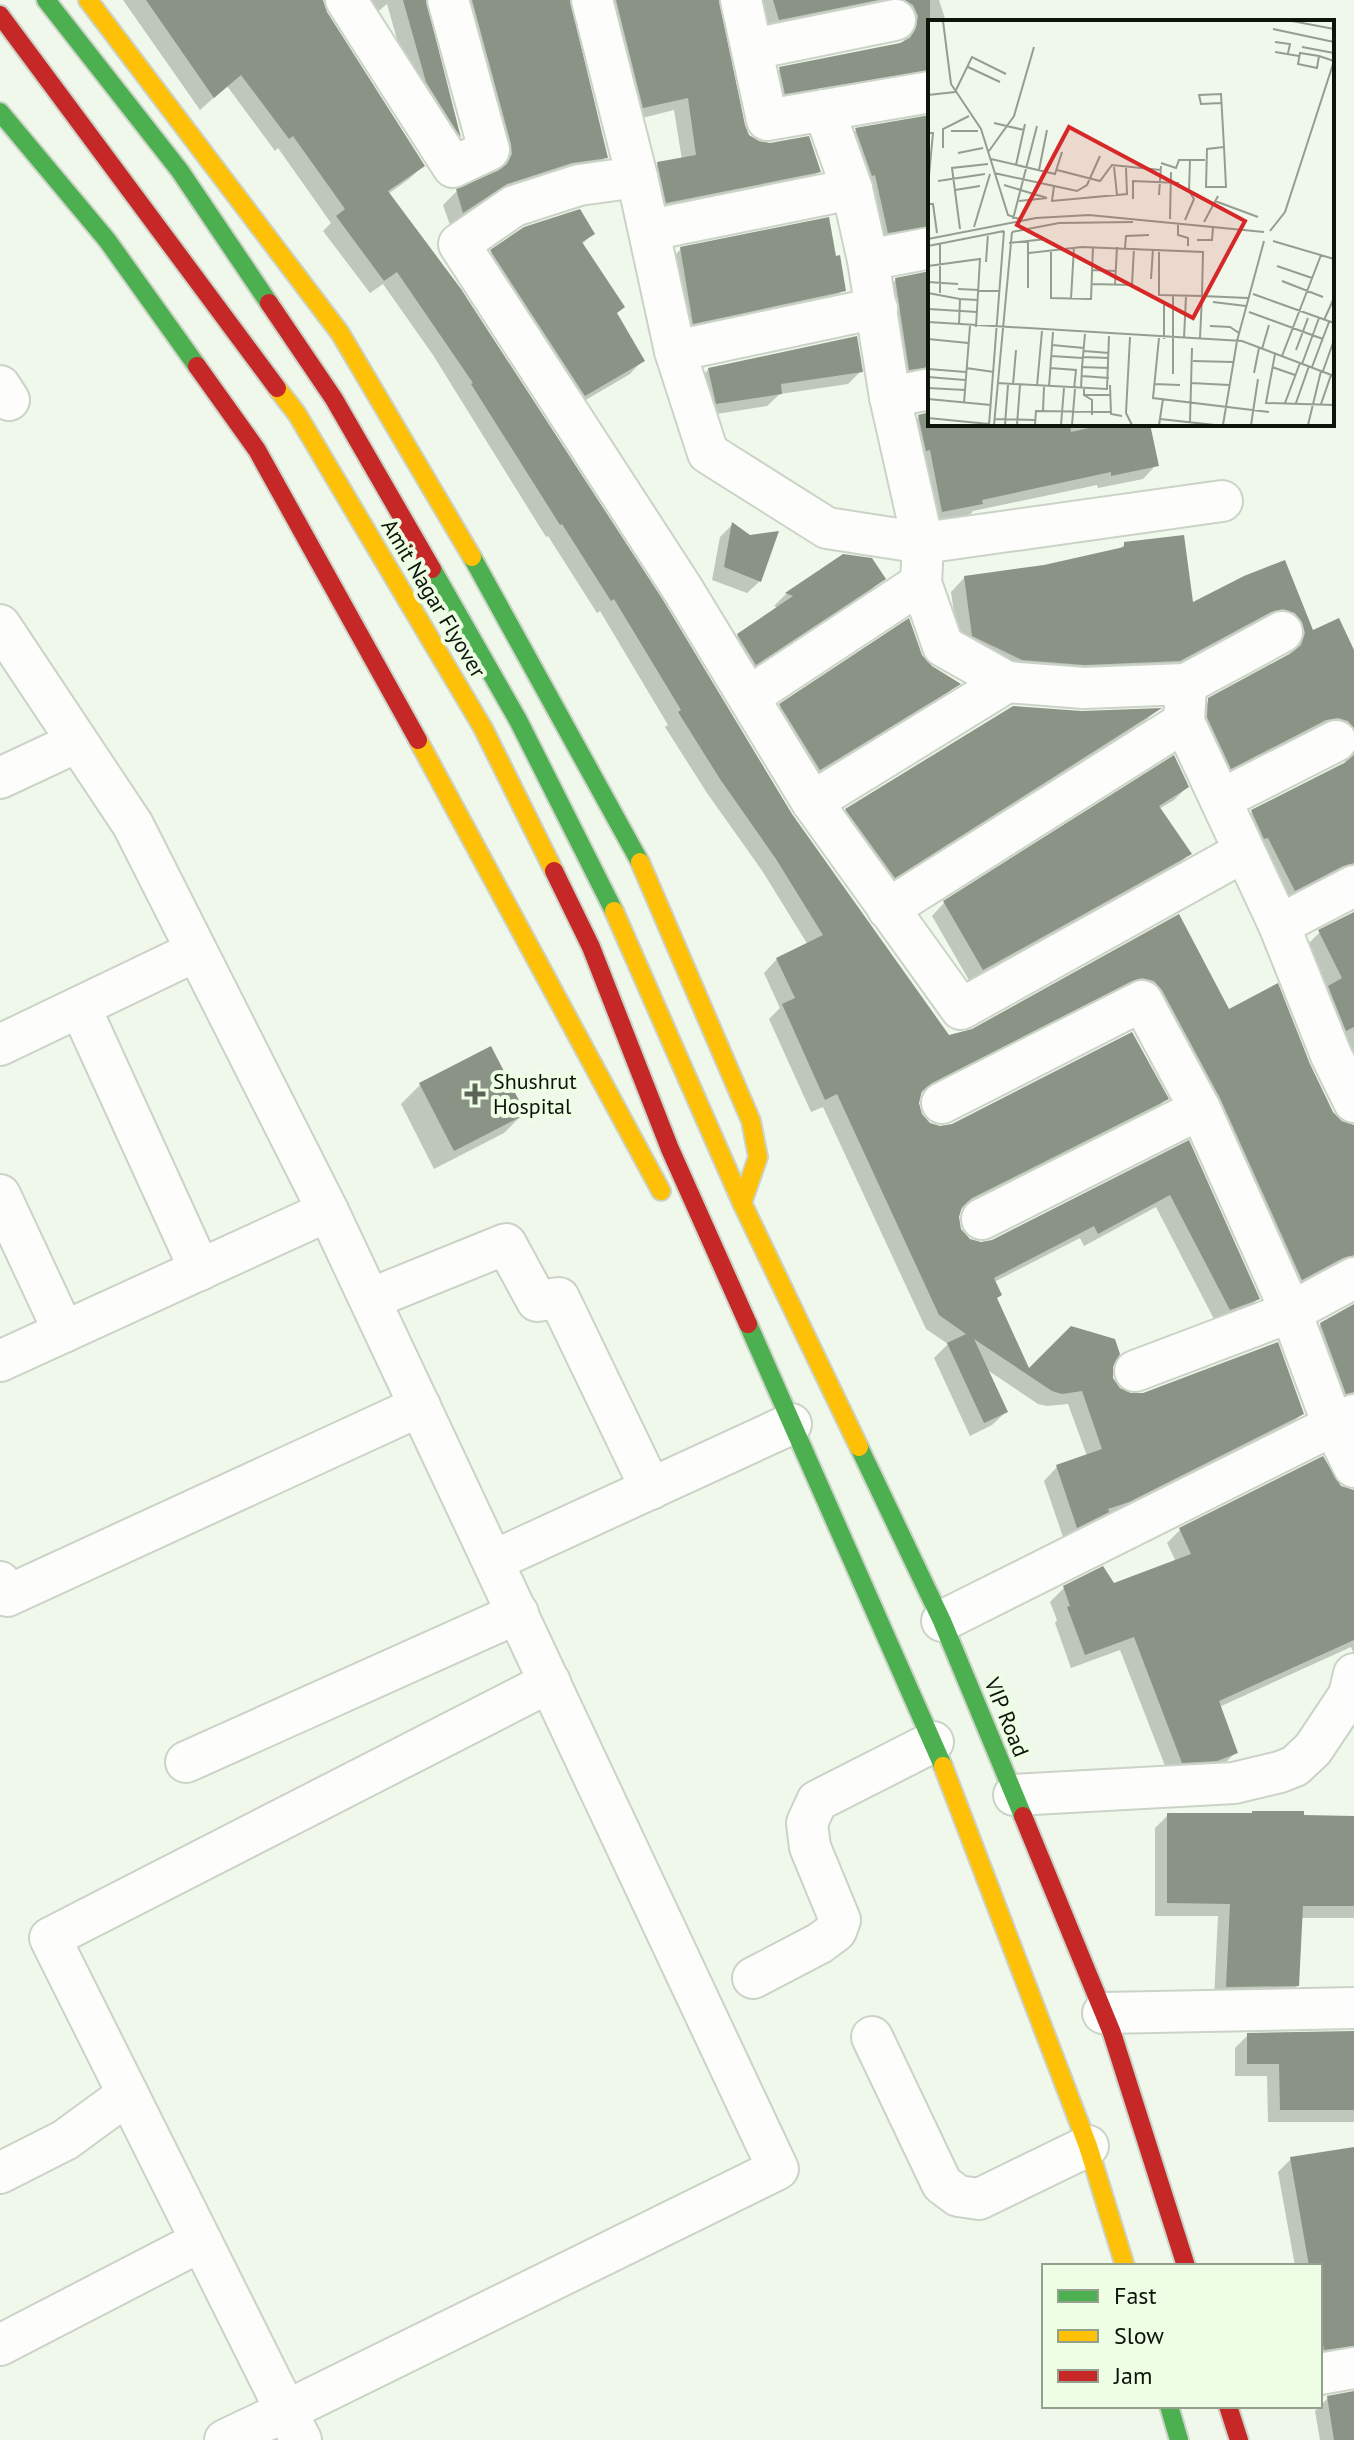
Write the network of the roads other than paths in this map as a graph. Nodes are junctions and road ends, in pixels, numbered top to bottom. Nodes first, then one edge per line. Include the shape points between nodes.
1 (46, 0) edge
2 (88, 0) edge
3 (346, 0) edge
4 (448, 0) edge
5 (592, 0) edge
6 (741, 0) edge
7 (0, 15) edge
8 (895, 20) dead end
9 (753, 49) junction
10 (928, 92) edge
11 (824, 110) junction
12 (0, 112) edge
13 (637, 177) junction
14 (852, 189) junction
15 (650, 230) junction
16 (928, 248) edge
17 (868, 260) junction
18 (877, 308) junction
19 (675, 351) junction
20 (928, 389) edge
21 (890, 397) junction
22 (1222, 501) dead end
23 (923, 543) junction
24 (921, 583) junction
25 (0, 625) edge
26 (1282, 632) dead end
27 (1007, 682) junction
28 (750, 696) junction
29 (1185, 703) junction
30 (1336, 741) dead end
31 (77, 742) junction
32 (0, 778) edge
33 (1222, 799) junction
34 (812, 802) junction
35 (1243, 852) junction
36 (1354, 886) edge
37 (888, 909) junction
38 (1279, 925) junction
39 (196, 951) junction
40 (80, 1007) junction
41 (0, 1045) edge
42 (1342, 1049) edge
43 (1354, 1102) edge
44 (942, 1103) dead end
45 (1200, 1109) junction
46 (0, 1195) edge
47 (742, 1203) junction
48 (669, 1206) dead end
49 (328, 1211) junction
50 (982, 1219) dead end
51 (686, 1229) dead end
52 (723, 1266) junction
53 (200, 1270) junction
54 (1354, 1278) edge
55 (370, 1299) junction
56 (1291, 1312) junction
57 (64, 1332) junction
58 (0, 1361) edge
59 (1135, 1371) dead end
60 (420, 1406) junction
61 (1344, 1420) edge
62 (791, 1424) junction
63 (1354, 1467) edge
64 (651, 1489) junction
65 (493, 1561) junction
66 (0, 1582) edge
67 (518, 1613) junction
68 (942, 1621) junction
69 (1354, 1674) edge
70 (550, 1682) junction
71 (933, 1742) junction
72 (186, 1762) dead end
73 (1014, 1795) junction
74 (753, 1978) dead end
75 (1354, 2008) edge
76 (1103, 2013) junction
77 (872, 2037) dead end
78 (128, 2094) junction
79 (1088, 2146) junction
80 (0, 2173) edge
81 (201, 2241) junction
82 (1124, 2264) edge
83 (1185, 2264) edge
84 (0, 2345) edge
85 (1354, 2368) edge
86 (1322, 2374) edge
87 (1170, 2408) edge
88 (1229, 2408) edge
89 (293, 2425) edge
90 (225, 2440) edge
91 (1179, 2440) edge
92 (1239, 2440) edge

1 - 47 main road, Amit Nagar Flyover via 180,171 334,399 518,720 619,920
2 - 47 main road via 340,333 497,599 646,873 751,1121 758,1157
3 - 4 street via 453,167 489,150
5 - 13 street
6 - 9 street
7 - 52 main road, Amit Nagar Flyover via 297,414 497,756 591,947 670,1149
8 - 9 street
9 - 11 street via 767,120
10 - 11 street
11 - 14 street
12 - 48 main road via 107,240 257,450
13 - 15 street
13 - 28 street via 579,185 514,206 459,244
14 - 15 street
14 - 17 street
15 - 19 street
16 - 17 street
17 - 18 street
18 - 19 street
18 - 21 street
19 - 23 street via 708,453 827,528
20 - 21 street
21 - 23 street
22 - 23 street
23 - 24 street
24 - 27 street via 943,646
24 - 28 street
25 - 31 street
26 - 29 street
27 - 29 street
27 - 34 street
28 - 34 street
29 - 33 street
29 - 37 street
30 - 33 street
31 - 32 street
31 - 39 street via 133,825
33 - 35 street
34 - 37 street
35 - 37 street via 961,1009
35 - 38 street
36 - 38 street
38 - 42 street
39 - 40 street
39 - 49 street
40 - 41 street
40 - 53 street
42 - 43 street
44 - 45 street via 1142,1001
45 - 50 street
45 - 56 street
46 - 57 street
47 - 68 main road, VIP Road
49 - 53 street
49 - 55 street
51 - 52 main road
52 - 62 main road, Amit Nagar Flyover
53 - 57 street
54 - 56 street
55 - 60 street
55 - 64 street via 506,1244 537,1301 559,1298
56 - 59 street
56 - 61 street
57 - 58 street
60 - 65 street
60 - 66 street via 7,1596
61 - 63 street
61 - 68 street
62 - 64 street
62 - 71 main road
64 - 65 street
65 - 67 street
67 - 70 street
67 - 72 street
68 - 73 main road, VIP Road
69 - 73 street via 1349,1695 1313,1749 1280,1772 1234,1783
70 - 78 street via 50,1938
70 - 89 street via 778,2169
71 - 74 street via 817,1801 807,1823 810,1847 840,1920 836,1931 820,1943
71 - 79 main road
73 - 76 main road, VIP Road
75 - 76 street
76 - 83 main road, VIP Road
77 - 79 street via 942,2184 958,2196 979,2199
78 - 80 street via 65,2140
78 - 81 street
79 - 82 main road
81 - 84 street
81 - 89 street
85 - 86 street
87 - 91 main road
88 - 92 main road
89 - 90 street

